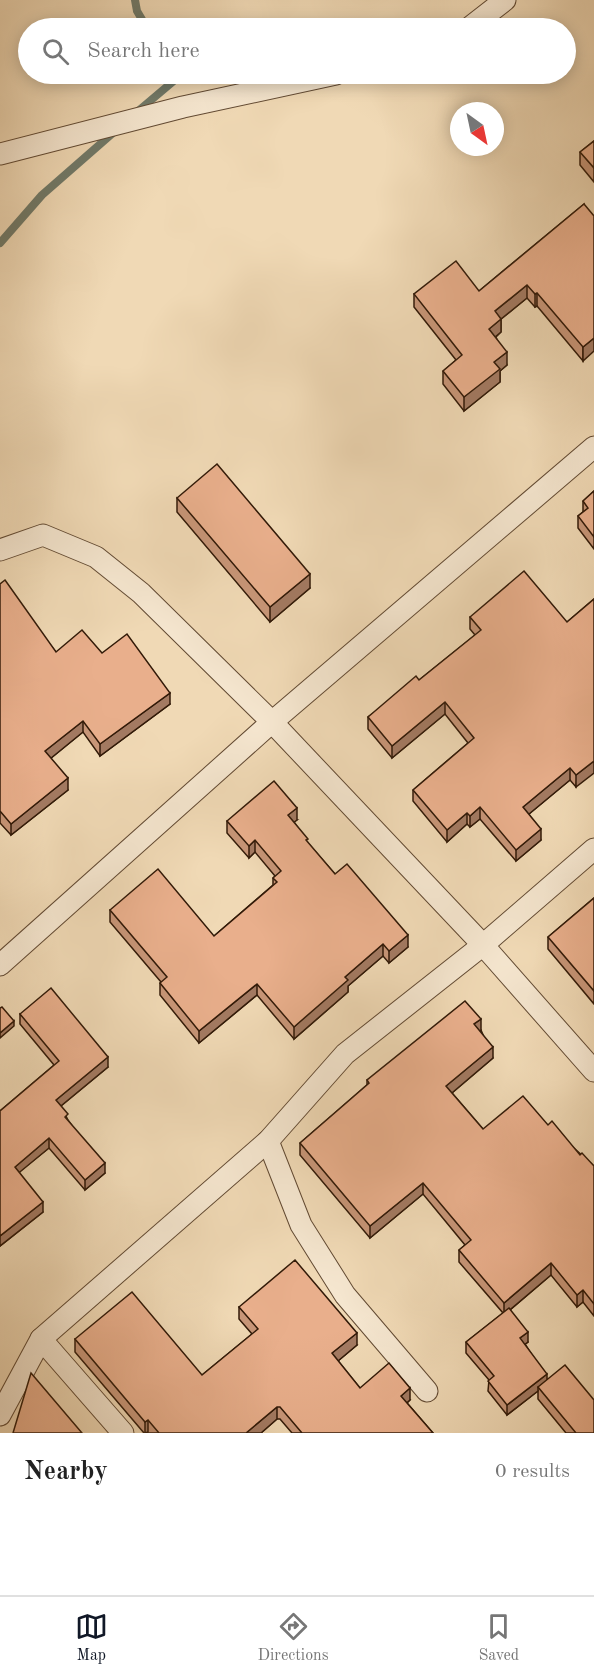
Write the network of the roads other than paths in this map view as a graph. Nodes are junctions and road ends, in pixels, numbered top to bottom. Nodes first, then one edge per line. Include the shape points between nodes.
1 (505, 0) edge
2 (482, 18) edge
3 (290, 84) edge
4 (0, 154) edge
5 (594, 447) edge
6 (0, 550) edge
7 (272, 722) junction
8 (594, 849) edge
9 (483, 945) junction
10 (0, 964) edge
11 (594, 1071) edge
12 (268, 1141) junction
13 (41, 1339) junction
14 (427, 1391) dead end
15 (0, 1415) edge
16 (123, 1433) edge

1 - 2 street
3 - 4 street
5 - 7 street
6 - 7 street via 43,535 96,557 141,593
7 - 9 street
7 - 10 street
8 - 9 street
9 - 11 street
9 - 12 street via 345,1054
12 - 13 street
12 - 14 street via 301,1225 345,1295
13 - 15 street
13 - 16 street

